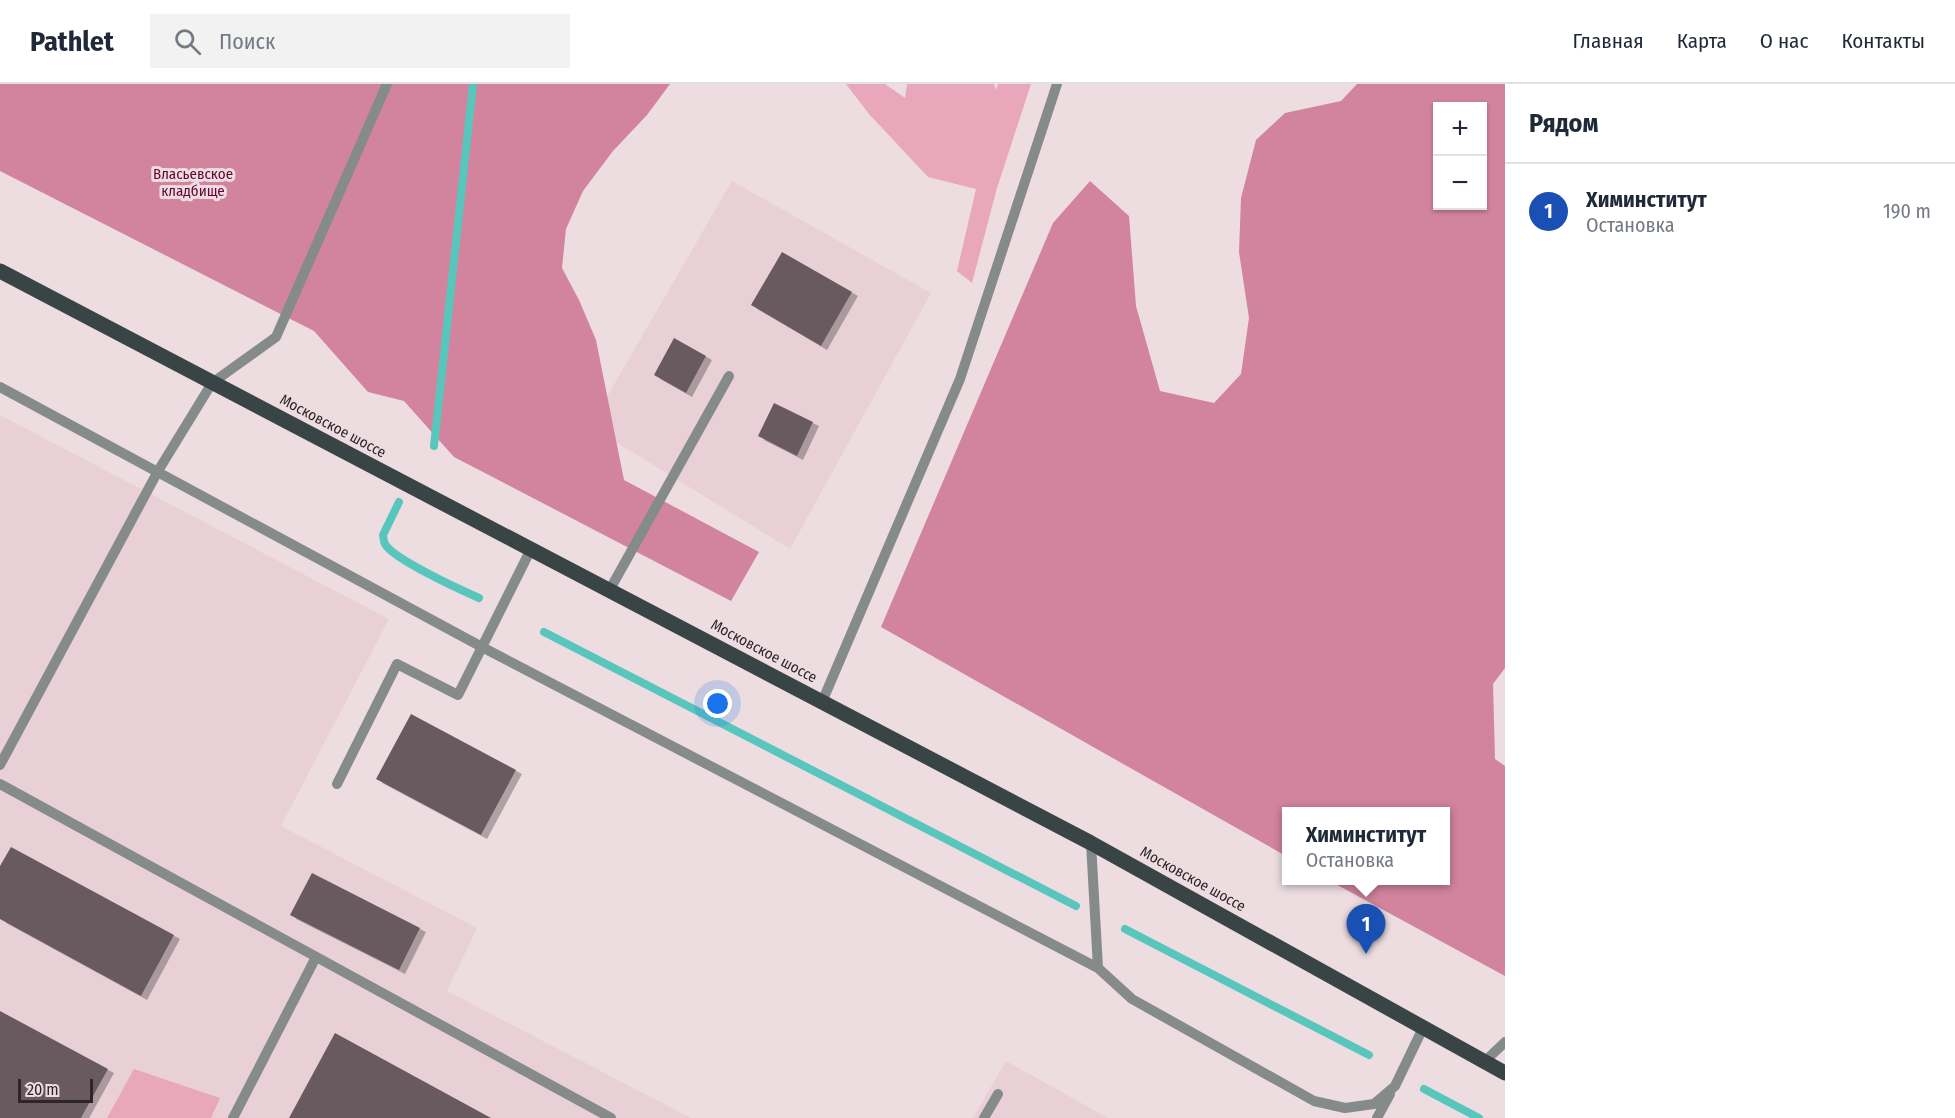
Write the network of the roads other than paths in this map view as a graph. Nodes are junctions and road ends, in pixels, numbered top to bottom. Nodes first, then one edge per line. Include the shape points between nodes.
1 (387, 84) edge
2 (1057, 84) edge
3 (2, 275) edge
4 (729, 376) dead end
5 (212, 383) junction
6 (0, 387) edge
7 (158, 471) junction
8 (531, 549) junction
9 (609, 591) junction
10 (482, 646) junction
11 (822, 702) junction
12 (0, 765) edge
13 (0, 784) edge
14 (337, 784) dead end
15 (1091, 843) junction
16 (316, 957) junction
17 (1098, 968) junction
18 (1423, 1028) junction
19 (1505, 1042) edge
20 (1484, 1062) junction
21 (1505, 1073) edge
22 (1395, 1086) junction
23 (998, 1094) dead end
24 (233, 1118) edge
25 (611, 1118) edge
26 (984, 1118) edge
27 (1377, 1118) edge

1 - 5 lane via 276,337
2 - 11 lane via 960,379
3 - 5 main road, Московское шоссе
4 - 9 lane
5 - 7 lane
5 - 8 main road, Московское шоссе
6 - 7 lane
7 - 10 lane
7 - 12 lane
8 - 9 main road, Московское шоссе
8 - 10 lane
9 - 11 main road, Московское шоссе
10 - 14 lane via 458,695 397,664
10 - 17 lane
11 - 15 main road, Московское шоссе
13 - 16 lane
15 - 17 lane
15 - 18 main road, Московское шоссе
16 - 24 lane
16 - 25 lane
17 - 22 lane via 1132,999 1314,1101 1345,1108 1374,1104
18 - 20 main road, Московское шоссе
18 - 22 lane
19 - 20 lane
20 - 21 main road, Московское шоссе
22 - 27 lane
23 - 26 lane

